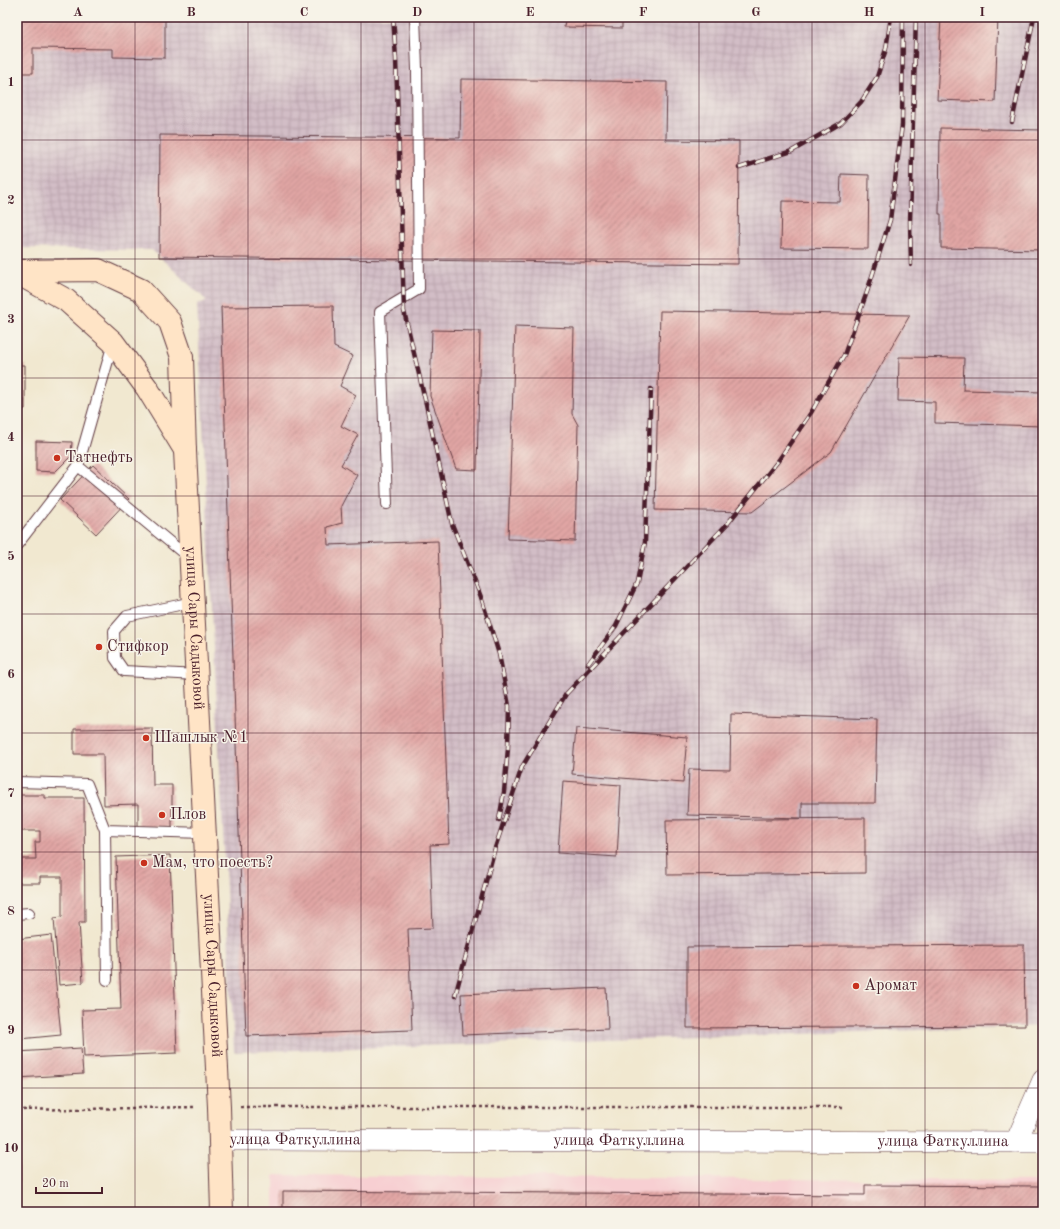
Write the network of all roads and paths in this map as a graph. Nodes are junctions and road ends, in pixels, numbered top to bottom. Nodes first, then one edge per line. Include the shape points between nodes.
1 (415, 17) edge
2 (17, 272) edge
3 (113, 342) junction
4 (185, 451) junction
5 (78, 466) junction
6 (387, 504) dead end
7 (17, 546) edge
8 (191, 560) junction
9 (194, 602) junction
10 (197, 675) junction
11 (17, 782) edge
12 (105, 830) junction
13 (205, 833) junction
14 (29, 913) dead end
15 (17, 914) edge
16 (107, 980) dead end
17 (1043, 1080) edge
18 (846, 1106) dead end
19 (219, 1107) junction
20 (17, 1110) edge
21 (220, 1140) junction
22 (1016, 1142) junction
23 (1043, 1142) edge
24 (222, 1212) edge

1 - 6 lane via 419,290 380,312
2 - 3 street, улица Сары Садыковой via 66,300
2 - 4 street, улица Сары Садыковой via 98,270 140,290 170,322 182,356
3 - 4 street, улица Сары Садыковой via 147,388
3 - 5 lane
4 - 8 street, улица Сары Садыковой
5 - 7 lane
5 - 8 lane
8 - 9 street, улица Сары Садыковой
9 - 10 street, улица Сары Садыковой
9 - 10 lane via 128,616 114,631 116,658 124,672
10 - 13 street, улица Сары Садыковой
11 - 12 lane via 86,784
12 - 13 lane
12 - 16 lane
13 - 19 street, улица Сары Садыковой
14 - 15 lane
17 - 22 street, улица Фаткуллина
18 - 19 path
19 - 20 path
19 - 21 street, улица Сары Садыковой
21 - 22 street, улица Фаткуллина
21 - 24 street, улица Сары Садыковой
22 - 23 street, улица Фаткуллина

